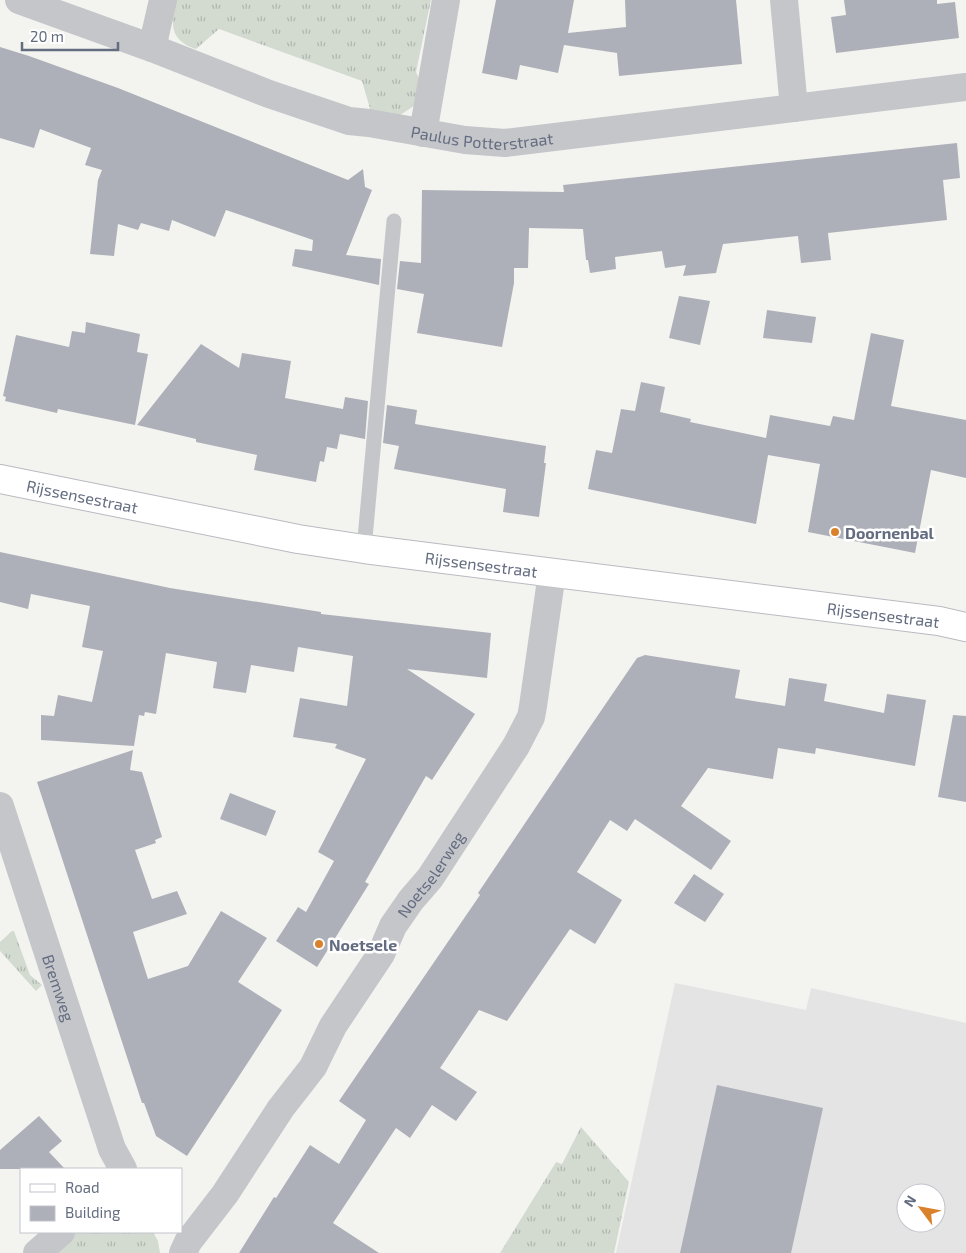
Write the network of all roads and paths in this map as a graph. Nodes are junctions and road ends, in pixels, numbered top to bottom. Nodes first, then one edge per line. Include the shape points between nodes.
1 (19, 0) edge
2 (163, 0) edge
3 (446, 0) edge
4 (784, 0) edge
5 (152, 48) junction
6 (966, 87) edge
7 (794, 108) junction
8 (423, 133) junction
9 (394, 221) dead end
10 (0, 479) edge
11 (364, 550) junction
12 (552, 573) junction
13 (966, 627) edge
14 (0, 806) edge
15 (122, 1168) edge
16 (60, 1233) edge
17 (187, 1235) edge
18 (37, 1253) edge

1 - 5 street, Paulus Potterstraat
2 - 5 street
3 - 8 street
4 - 7 street
5 - 8 street, Paulus Potterstraat via 316,111 349,121
6 - 7 street, Paulus Potterstraat
7 - 8 street, Paulus Potterstraat via 505,143
9 - 11 lane
10 - 11 main road, Rijssensestraat
11 - 12 main road, Rijssensestraat
12 - 13 main road, Rijssensestraat
12 - 17 street, Noetselerweg via 534,706 516,746 430,878 393,926 381,954 333,1026 312,1067 225,1194
14 - 15 street, Bremweg via 112,1149
16 - 18 street

